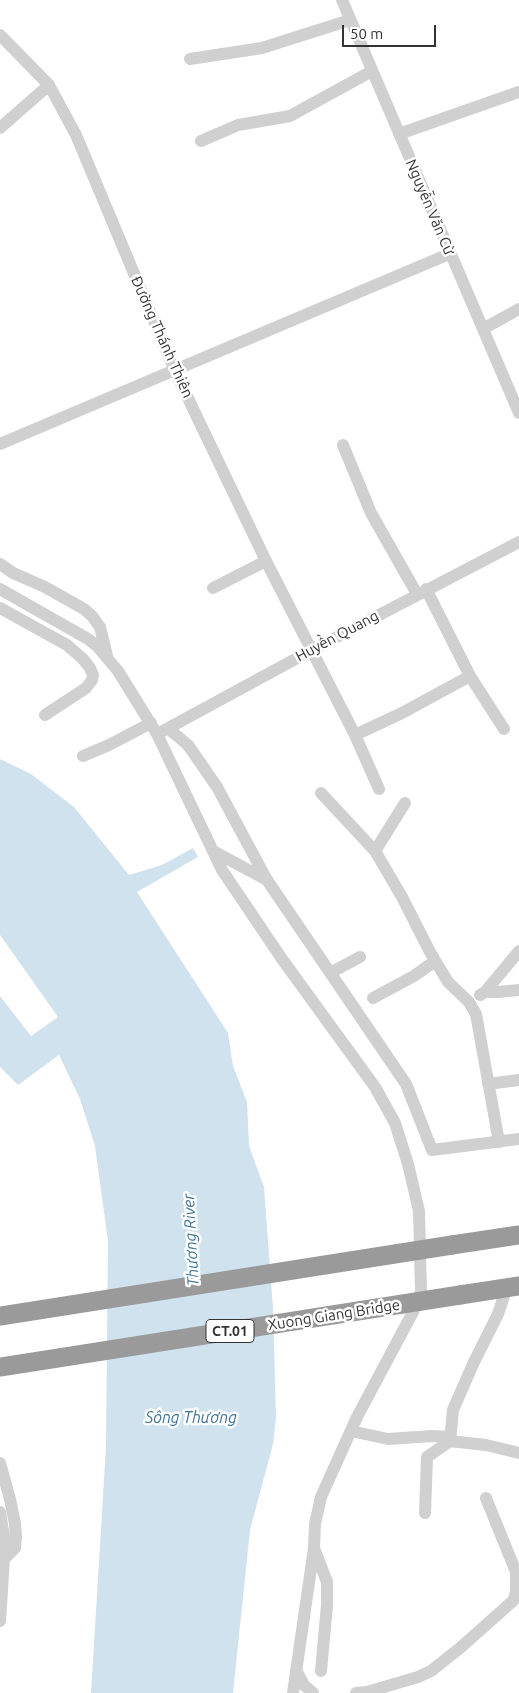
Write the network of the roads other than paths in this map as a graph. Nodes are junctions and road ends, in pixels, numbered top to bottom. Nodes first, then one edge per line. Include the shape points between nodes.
1 (342, 0) edge
2 (350, 20) junction
3 (0, 36) edge
4 (190, 59) dead end
5 (372, 71) junction
6 (49, 85) junction
7 (519, 92) edge
8 (0, 128) edge
9 (398, 134) junction
10 (201, 141) dead end
11 (449, 254) junction
12 (519, 309) edge
13 (483, 329) junction
14 (174, 369) junction
15 (519, 414) edge
16 (0, 444) edge
17 (343, 445) dead end
18 (519, 542) edge
19 (266, 561) junction
20 (0, 564) edge
21 (213, 588) dead end
22 (0, 589) edge
23 (422, 592) junction
24 (0, 608) edge
25 (312, 650) junction
26 (108, 658) junction
27 (470, 676) junction
28 (44, 715) dead end
29 (159, 728) junction
30 (504, 729) dead end
31 (355, 735) junction
32 (83, 756) dead end
33 (379, 789) dead end
34 (321, 793) dead end
35 (405, 803) dead end
36 (213, 851) junction
37 (375, 851) junction
38 (267, 880) junction
39 (519, 951) edge
40 (360, 957) dead end
41 (435, 961) junction
42 (330, 973) junction
43 (519, 990) edge
44 (484, 992) junction
45 (373, 998) dead end
46 (469, 1002) junction
47 (519, 1080) edge
48 (488, 1084) junction
49 (519, 1139) edge
50 (499, 1142) junction
51 (519, 1235) edge
52 (512, 1291) edge
53 (0, 1316) edge
54 (0, 1367) edge
55 (351, 1431) junction
56 (451, 1439) junction
57 (519, 1452) edge
58 (0, 1463) edge
59 (486, 1498) dead end
60 (0, 1512) edge
61 (425, 1513) dead end
62 (314, 1548) junction
63 (4, 1559) junction
64 (515, 1559) edge
65 (0, 1621) edge
66 (296, 1670) junction
67 (321, 1671) dead end
68 (293, 1693) edge
69 (313, 1693) edge
70 (356, 1693) edge

1 - 2 street, Nguyễn Văn Cừ
2 - 4 street via 262,48
2 - 5 street, Nguyễn Văn Cừ
3 - 6 street, Đường Thánh Thiên
5 - 9 street, Nguyễn Văn Cừ
5 - 10 street via 290,116 238,125
6 - 8 street
6 - 14 street, Đường Thánh Thiên via 88,160
7 - 9 street
9 - 11 street, Nguyễn Văn Cừ
11 - 13 street, Nguyễn Văn Cừ
11 - 14 street
12 - 13 street
13 - 15 street, Nguyễn Văn Cừ
14 - 16 street
14 - 19 street, Đường Thánh Thiên
17 - 23 street via 371,513
18 - 23 street, Huyền Quang
19 - 21 street
19 - 25 street, Đường Thánh Thiên
20 - 26 street via 84,609 100,627
22 - 26 street via 88,639
23 - 25 street, Huyền Quang
23 - 27 street
24 - 28 street via 67,645 83,659 93,674 86,688
25 - 29 street, Huyền Quang
25 - 31 street, Đường Thánh Thiên
26 - 29 street
27 - 30 street
27 - 31 street
29 - 32 street, Huyền Quang
29 - 36 street
29 - 38 street via 188,745 217,787
31 - 33 street, Đường Thánh Thiên
34 - 37 street
35 - 37 street
36 - 38 street
36 - 55 street via 252,916 375,1087 395,1123 408,1164 419,1211 422,1292
37 - 41 street
38 - 42 street
39 - 44 street
40 - 42 street
41 - 45 street
41 - 46 street via 448,982
42 - 50 street via 406,1084 433,1150
43 - 44 street
44 - 46 street
46 - 48 street via 476,1014
47 - 48 street
48 - 50 street
49 - 50 street
51 - 53 highway, bridge
52 - 54 highway, Xuong Giang Bridge / CT.01, bridge via 460,1295
52 - 56 street via 453,1410
55 - 56 street via 388,1439 432,1436
55 - 62 street via 321,1497
56 - 57 street
56 - 61 street via 427,1457
58 - 63 street via 16,1524 15,1548
59 - 64 street
60 - 63 street
62 - 66 street
62 - 67 street via 327,1582
63 - 65 street
64 - 70 street via 517,1582 514,1600 460,1648 418,1677
66 - 68 street
66 - 69 street

